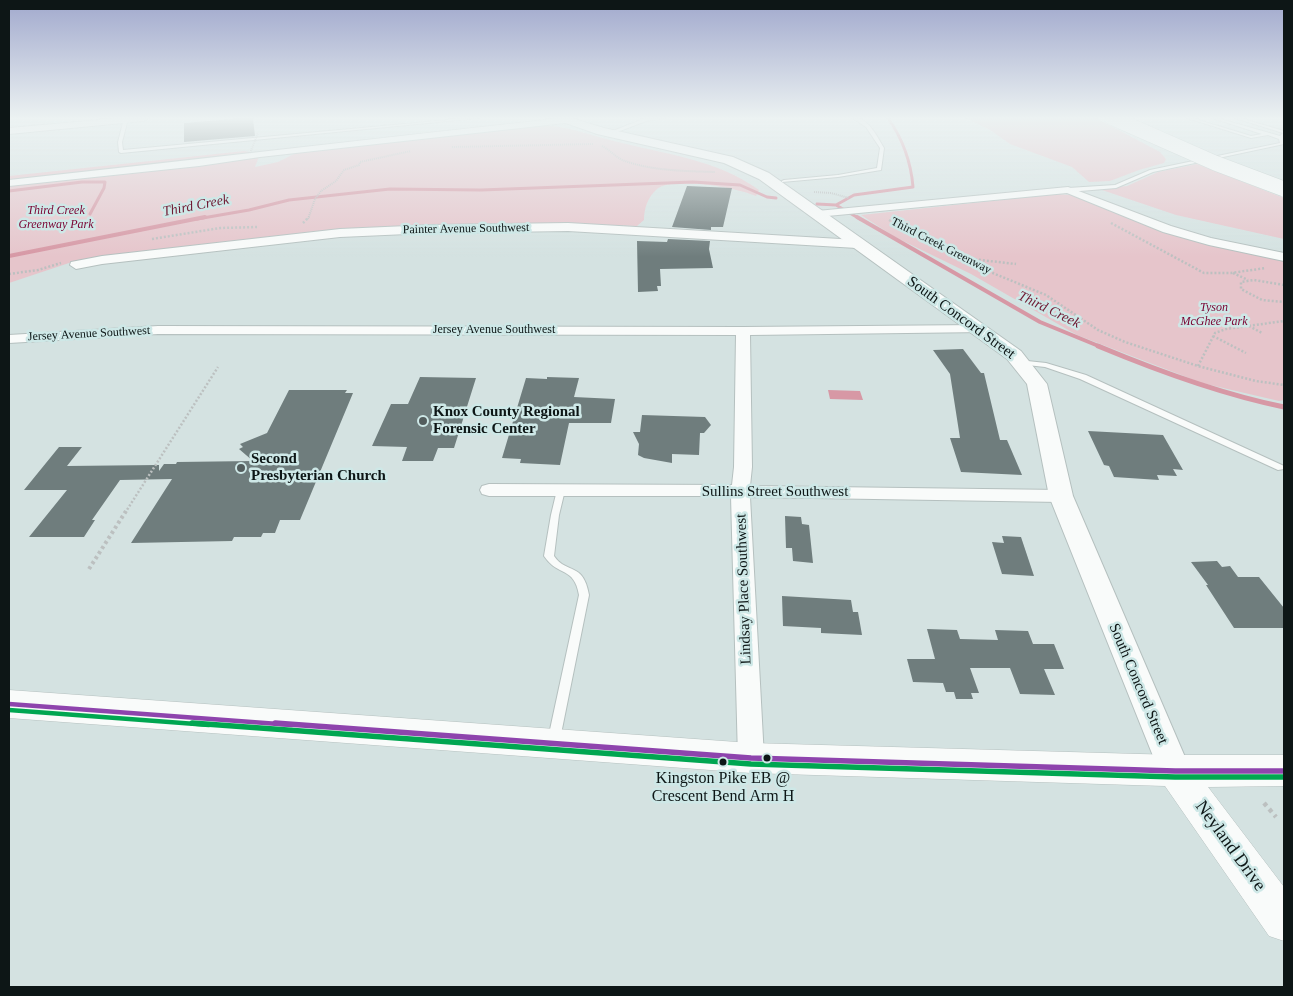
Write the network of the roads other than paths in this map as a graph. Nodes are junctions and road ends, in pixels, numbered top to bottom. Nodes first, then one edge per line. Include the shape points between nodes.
1 (182, 164) edge
2 (739, 164) edge
3 (880, 164) edge
4 (1180, 164) edge
5 (1219, 164) edge
6 (1253, 164) edge
7 (1284, 176) edge
8 (784, 181) road end
9 (9, 183) edge
10 (1284, 189) edge
11 (1068, 190) junction
12 (856, 205) joint
13 (837, 212) joint
14 (817, 214) junction
15 (857, 244) junction
16 (1284, 257) edge
17 (76, 266) dead end
18 (980, 329) junction
19 (744, 331) junction
20 (9, 339) edge
21 (1021, 362) junction
22 (1281, 468) dead end
23 (489, 490) dead end
24 (561, 490) junction
25 (740, 491) junction
26 (1061, 496) junction
27 (9, 704) edge
28 (553, 744) junction
29 (752, 758) junction
30 (1175, 771) junction
31 (1284, 771) edge
32 (1284, 921) edge

1 - 9 street
2 - 14 street, South Concord Street via 764,176
3 - 8 lane via 879,169
4 - 11 lane via 1152,170 1116,186
5 - 10 main road, bridge
6 - 7 main road
11 - 12 street via 874,208
11 - 16 street via 1167,229 1209,242
12 - 13 street
13 - 14 street
14 - 15 street, South Concord Street
15 - 17 street, Painter Avenue Southwest via 568,227 430,229 340,233
15 - 18 street, South Concord Street
18 - 19 street, Jersey Avenue Southwest
18 - 21 street, South Concord Street
19 - 20 street, Jersey Avenue Southwest via 158,330
19 - 25 street, Lindsay Place Southwest
21 - 22 lane via 1046,365 1083,378
21 - 26 street, South Concord Street via 1037,384
23 - 24 street, Sullins Street Southwest
24 - 25 street, Sullins Street Southwest
24 - 28 lane via 549,556 580,579 584,595
25 - 26 street, Sullins Street Southwest
25 - 29 street, Lindsay Place Southwest
26 - 30 street, South Concord Street
27 - 28 main road
28 - 29 main road
29 - 30 main road
30 - 31 main road
30 - 32 main road, Neyland Drive

